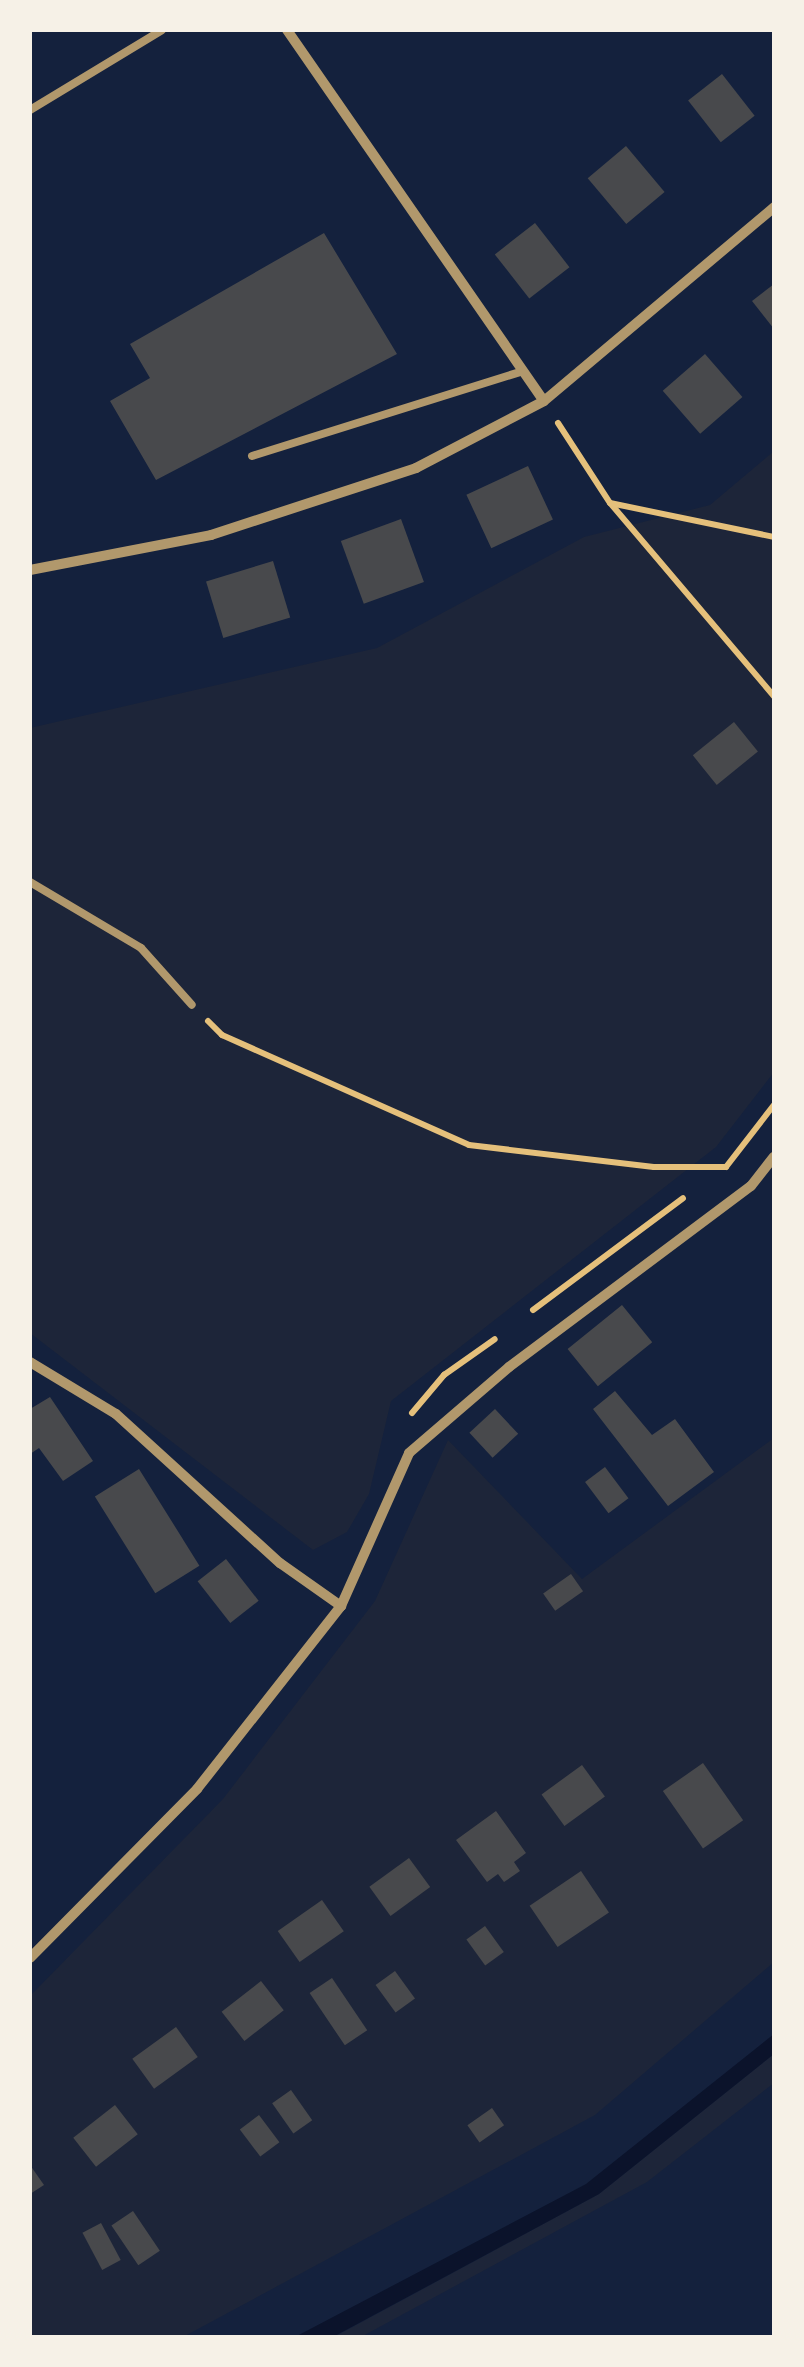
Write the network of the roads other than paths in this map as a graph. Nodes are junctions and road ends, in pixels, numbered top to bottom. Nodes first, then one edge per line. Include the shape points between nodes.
1 (162, 30) edge
2 (287, 30) edge
3 (30, 110) edge
4 (774, 207) edge
5 (523, 370) junction
6 (544, 401) junction
7 (252, 456) dead end
8 (30, 570) edge
9 (30, 882) edge
10 (192, 1005) road end
11 (774, 1156) edge
12 (30, 1362) edge
13 (341, 1606) junction
14 (30, 1958) edge

1 - 3 lane
2 - 5 street
4 - 6 street
5 - 6 street
5 - 7 lane
6 - 8 street via 416,468 211,535
9 - 10 lane via 141,948
11 - 13 street via 752,1186 509,1367 410,1452
12 - 13 street via 116,1414 280,1562
13 - 14 street via 197,1790

